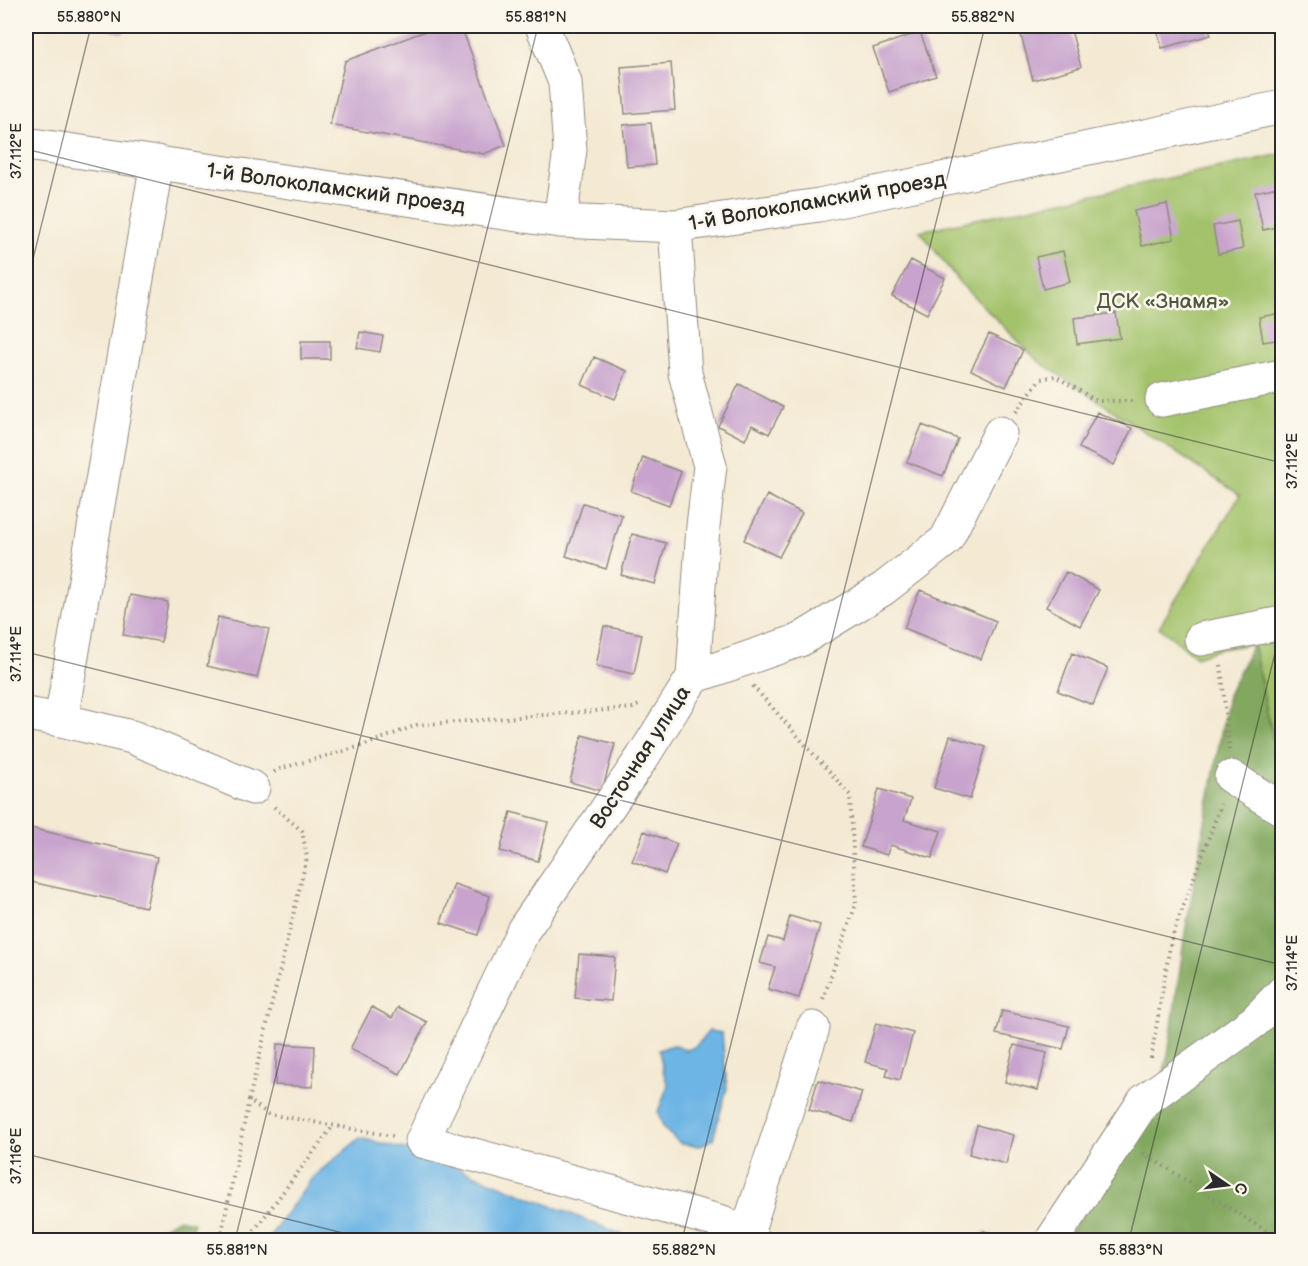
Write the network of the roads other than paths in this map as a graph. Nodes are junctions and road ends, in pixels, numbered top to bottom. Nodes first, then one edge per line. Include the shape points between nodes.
1 (542, 26) edge
2 (1282, 107) edge
3 (26, 144) edge
4 (157, 162) junction
5 (560, 221) junction
6 (675, 226) junction
7 (1282, 376) edge
8 (1162, 400) road end
9 (1000, 433) road end
10 (1282, 623) edge
11 (1209, 637) road end
12 (693, 677) junction
13 (26, 714) edge
14 (62, 720) junction
15 (1231, 777) road end
16 (253, 788) road end
17 (1282, 809) edge
18 (1282, 993) edge
19 (813, 1028) road end
20 (750, 1238) edge
21 (1052, 1240) edge

1 - 5 street via 565,82 570,150
2 - 6 street, 1-й Волоколамский проезд via 819,205
3 - 4 street, 1-й Волоколамский проезд
4 - 5 street, 1-й Волоколамский проезд
4 - 14 street
5 - 6 street, 1-й Волоколамский проезд
6 - 12 street, Восточная улица via 685,373 710,466
7 - 8 street
9 - 12 street via 946,540 883,589 800,640
10 - 11 street
12 - 20 street, Восточная улица via 524,930 422,1141 722,1222
13 - 14 street
14 - 16 street via 132,737
15 - 17 street
18 - 21 street via 1255,1021 1144,1101
19 - 20 street

